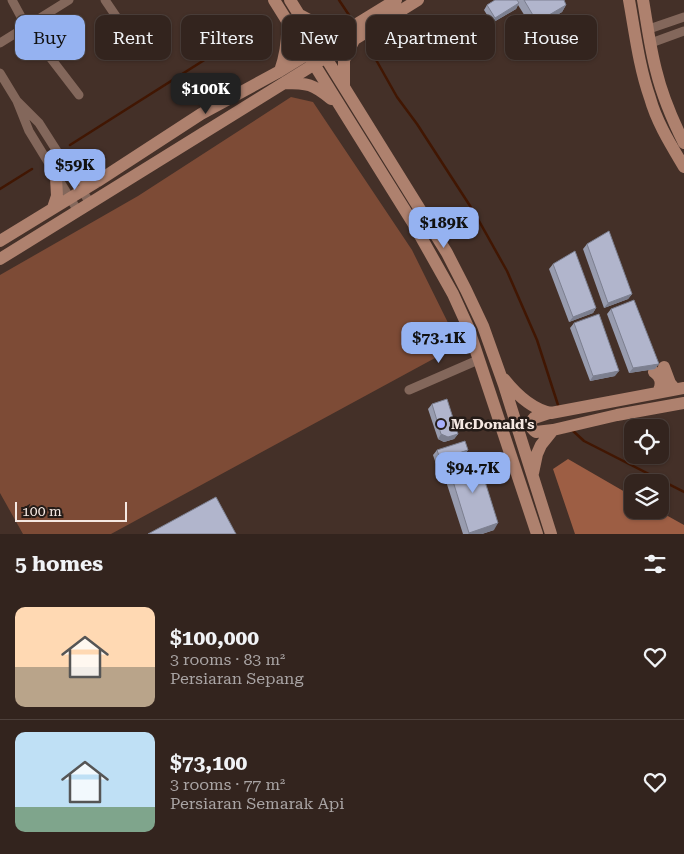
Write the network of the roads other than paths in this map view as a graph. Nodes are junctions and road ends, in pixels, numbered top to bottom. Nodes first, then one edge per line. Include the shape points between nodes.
1 (12, 0) edge
2 (69, 0) edge
3 (105, 0) edge
4 (274, 0) edge
5 (290, 0) edge
6 (396, 0) edge
7 (418, 0) edge
8 (629, 0) edge
9 (643, 0) edge
10 (20, 15) edge
11 (44, 15) edge
12 (115, 15) edge
13 (283, 15) edge
14 (300, 15) edge
15 (684, 17) edge
16 (649, 29) junction
17 (356, 30) edge
18 (356, 31) edge
19 (684, 31) edge
20 (15, 33) edge
21 (0, 43) edge
22 (652, 46) junction
23 (639, 51) junction
24 (52, 60) edge
25 (284, 60) edge
26 (308, 60) edge
27 (310, 60) edge
28 (312, 60) edge
29 (328, 60) edge
30 (344, 60) edge
31 (280, 71) junction
32 (0, 73) edge
33 (284, 83) junction
34 (344, 86) junction
35 (78, 95) dead end
36 (17, 101) junction
37 (339, 105) junction
38 (684, 143) edge
39 (684, 167) edge
40 (66, 168) junction
41 (56, 177) junction
42 (98, 181) junction
43 (82, 191) junction
44 (69, 198) junction
45 (90, 203) junction
46 (53, 208) junction
47 (78, 211) junction
48 (0, 241) edge
49 (0, 259) edge
50 (478, 360) junction
51 (500, 376) junction
52 (680, 388) edge
53 (409, 390) dead end
54 (657, 392) junction
55 (684, 403) edge
56 (549, 413) junction
57 (553, 430) junction
58 (533, 478) junction
59 (537, 534) edge
60 (551, 534) edge

1 - 10 street
2 - 11 street
3 - 12 street
4 - 13 street
5 - 14 street
6 - 17 street
7 - 18 street
8 - 23 street
9 - 16 street
15 - 16 street
16 - 22 street
19 - 22 street
20 - 21 street
22 - 23 street
22 - 38 street via 663,94
23 - 39 street via 650,100
24 - 35 street
25 - 31 street
26 - 31 street
27 - 33 street
28 - 37 street
29 - 34 street
30 - 34 street
31 - 42 street via 201,114
32 - 36 street
33 - 37 street via 317,87
33 - 45 street
34 - 51 street via 447,253 483,326
36 - 40 street via 39,123
36 - 41 street via 29,131
37 - 50 street via 436,261 468,327
40 - 42 street via 82,180
40 - 43 street
41 - 44 street
41 - 46 street via 57,196
42 - 43 street
43 - 44 street
43 - 45 street
44 - 46 street
44 - 47 street
45 - 47 street
46 - 48 street
47 - 49 street
50 - 53 street
50 - 59 street
51 - 56 street via 532,406
51 - 58 street
52 - 54 street
52 - 54 street via 670,383 659,370 661,384
54 - 56 street
55 - 57 street
56 - 57 street via 534,418 531,427 536,432
57 - 58 street via 537,454
58 - 60 street

